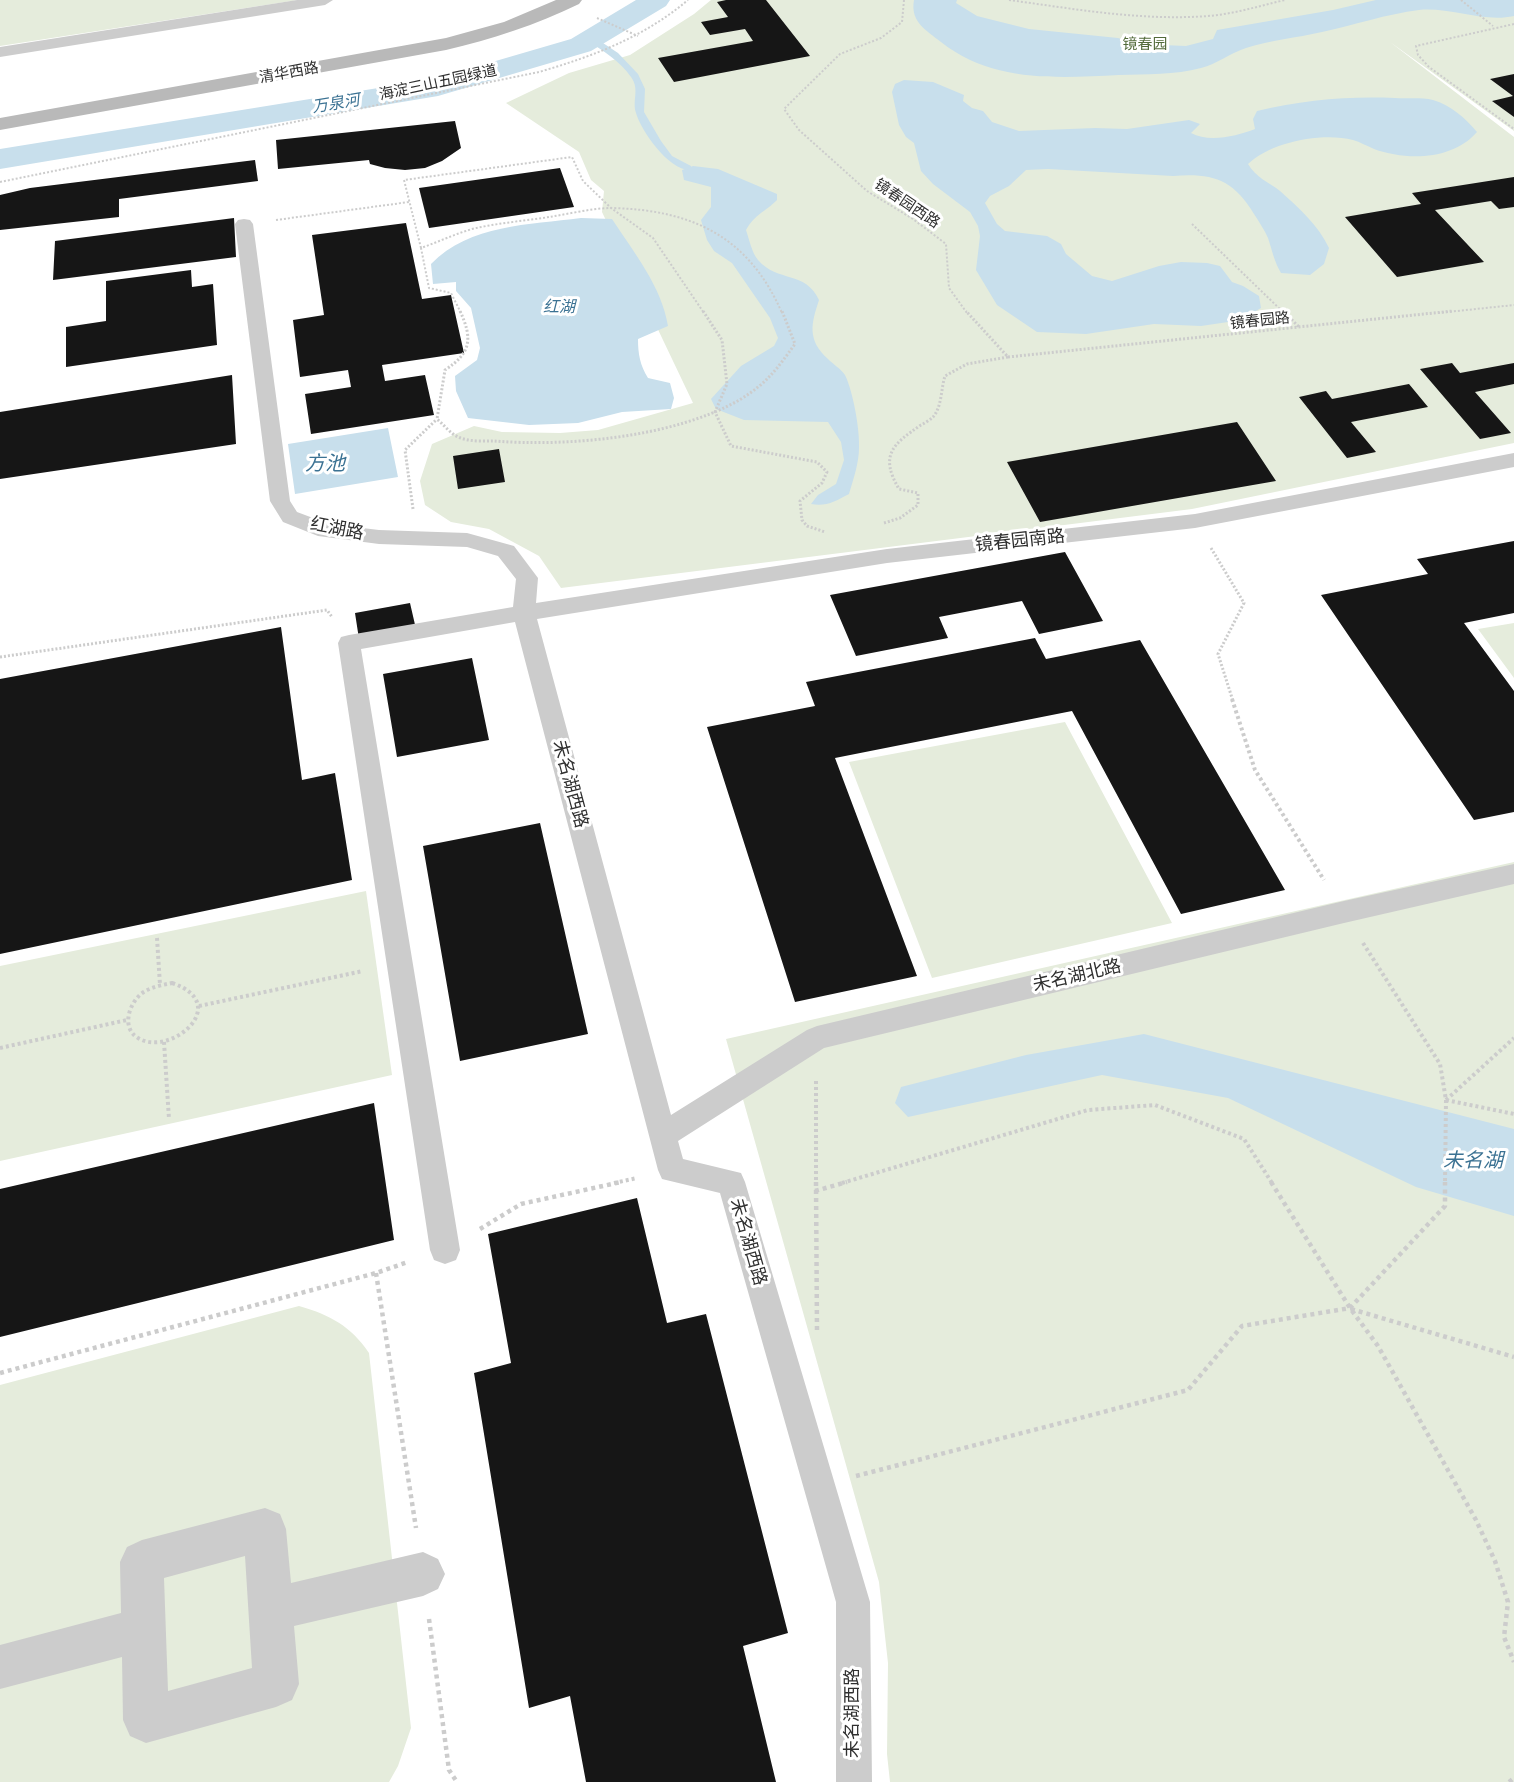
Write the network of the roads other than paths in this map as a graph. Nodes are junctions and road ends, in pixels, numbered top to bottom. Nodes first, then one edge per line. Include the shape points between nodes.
1 (325, 0) edge
2 (572, 0) edge
3 (0, 52) edge
4 (0, 124) edge
5 (244, 224) road end
6 (1514, 460) edge
7 (524, 613) junction
8 (1514, 874) edge
9 (663, 1135) junction
10 (445, 1250) road end
11 (423, 1574) dead end
12 (272, 1609) junction
13 (144, 1629) junction
14 (0, 1667) edge
15 (854, 1782) edge

1 - 3 lane
2 - 4 main road, 清华西路 via 544,15 489,33 406,52
5 - 7 lane, 红湖路 via 280,501 290,518 326,531 467,540 506,551 526,578
6 - 7 lane, 镜春园南路 via 1195,521 887,556
7 - 9 lane, 未名湖西路
7 - 10 lane, 镜春园南路 via 349,643
8 - 9 lane, 未名湖北路 via 817,1038
9 - 15 lane, 未名湖西路 via 672,1170 731,1182 853,1602
11 - 12 street
12 - 13 street via 265,1529 141,1562
12 - 13 street via 276,1684 146,1720
13 - 14 street

